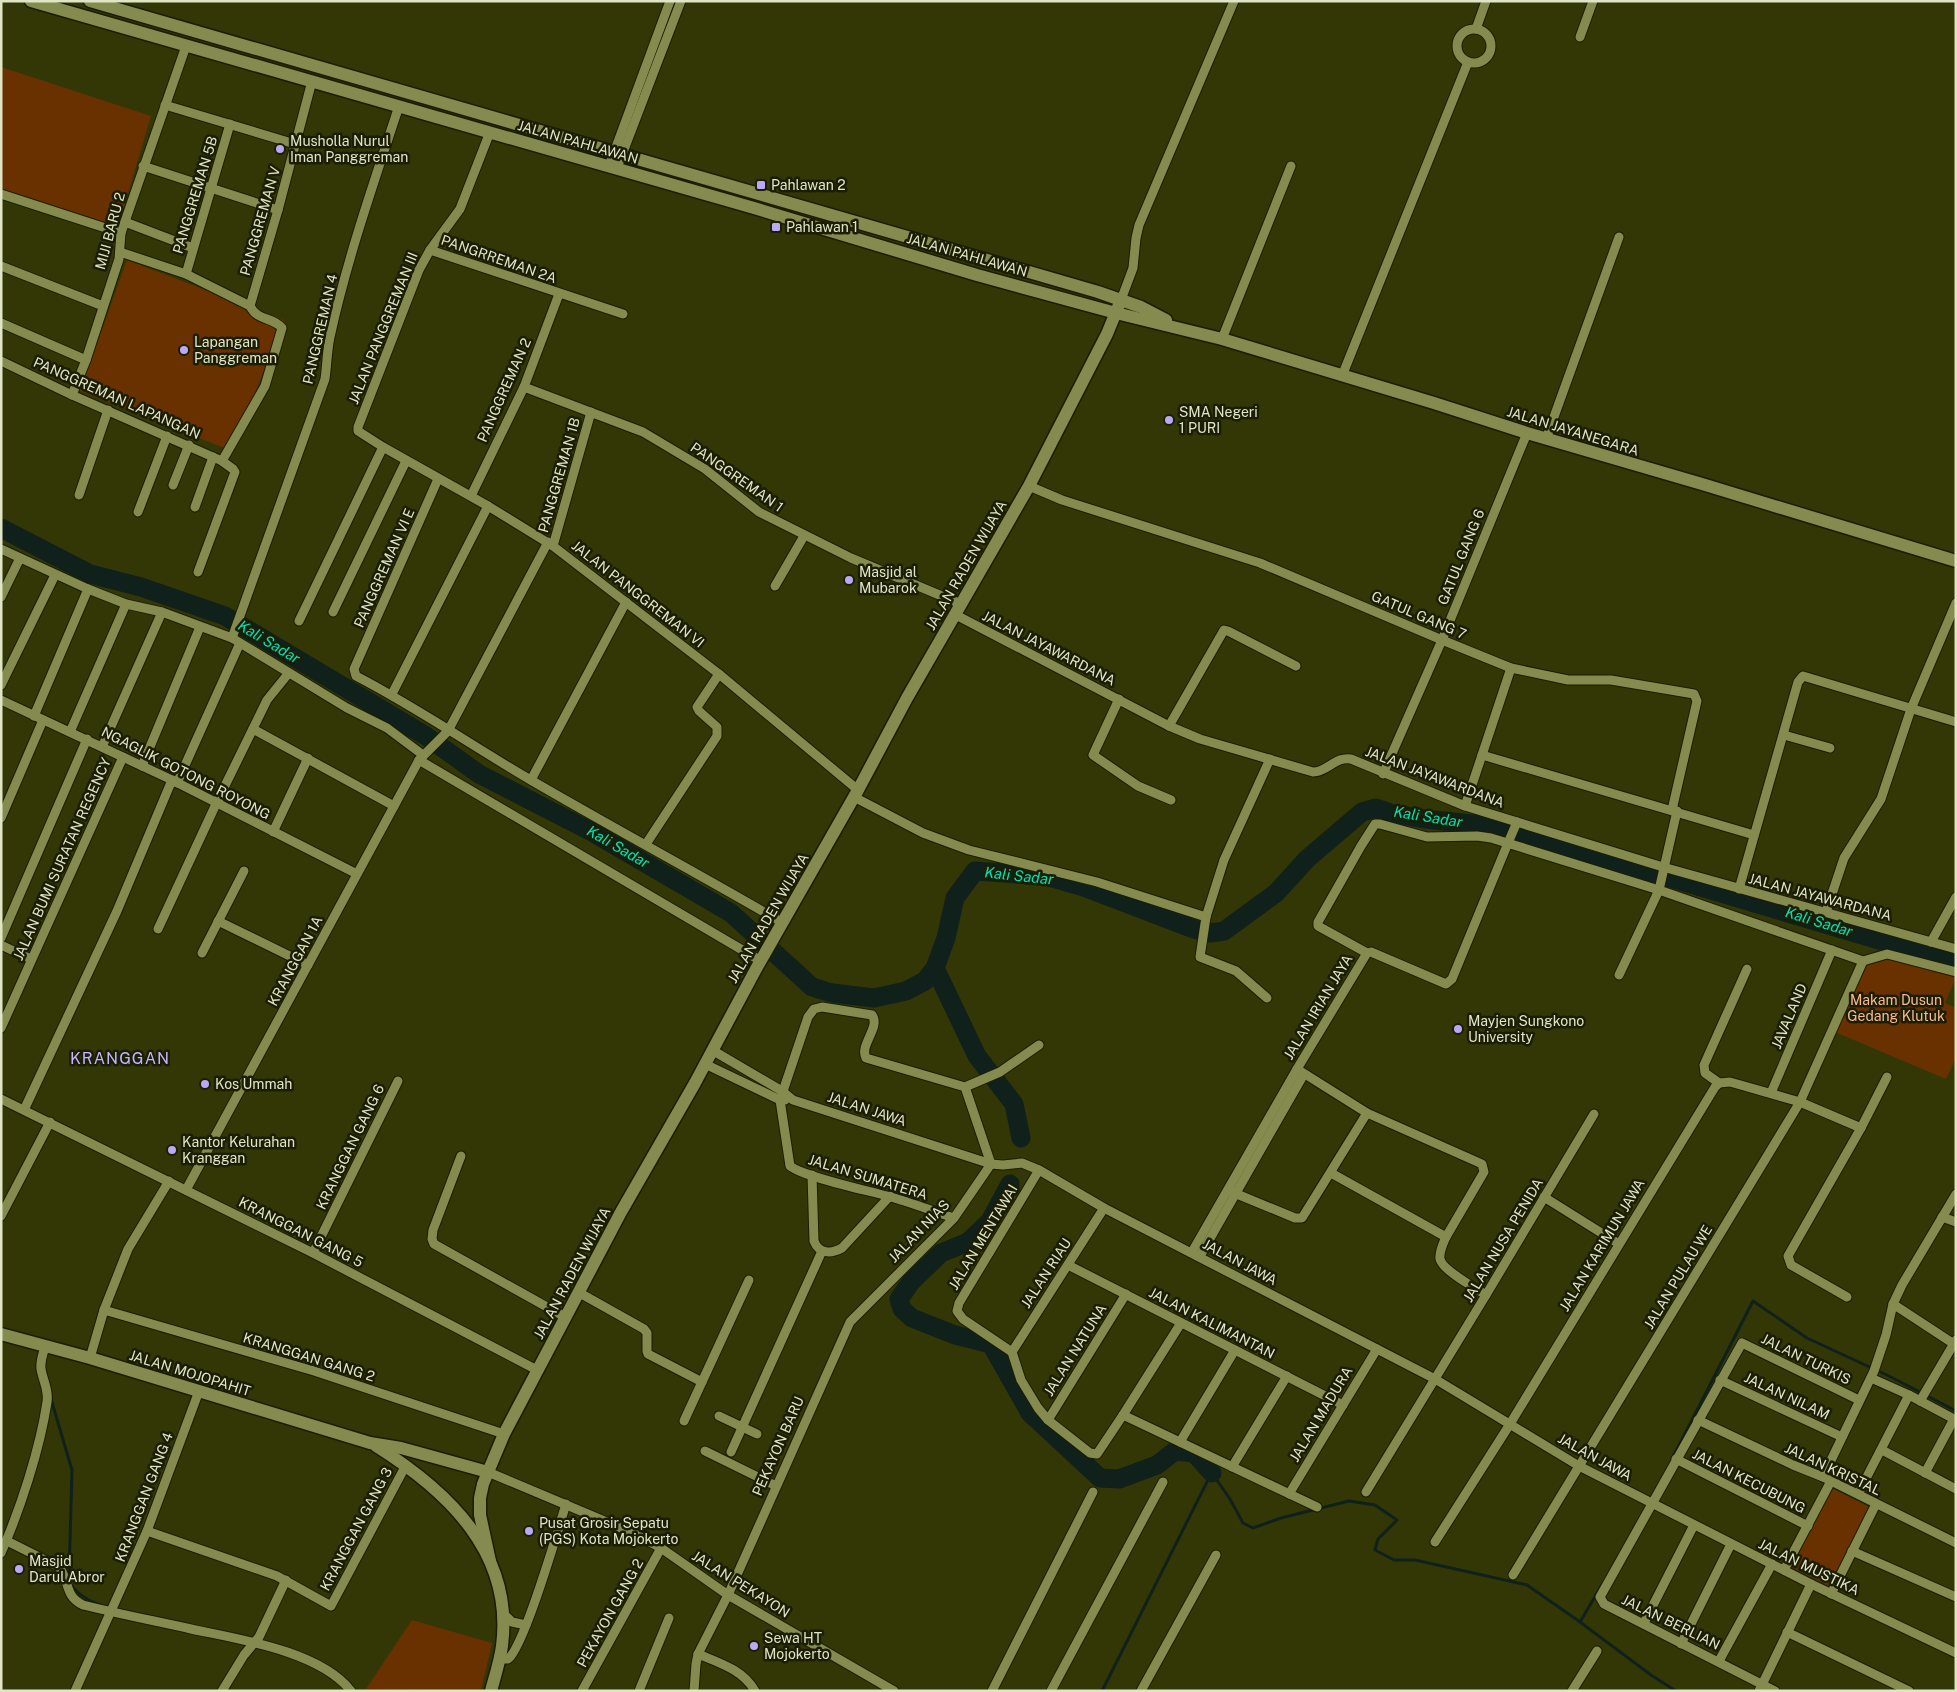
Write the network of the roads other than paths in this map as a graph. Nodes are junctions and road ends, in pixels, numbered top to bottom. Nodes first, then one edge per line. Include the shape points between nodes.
1 (30, 1) edge
2 (90, 1) edge
3 (670, 1) edge
4 (681, 1) edge
5 (1234, 1) edge
6 (1486, 1) edge
7 (1593, 1) edge
8 (122, 6) edge
9 (1476, 29) junction
10 (1580, 37) dead end
11 (186, 46) junction
12 (1468, 62) junction
13 (312, 81) junction
14 (428, 99) junction
15 (165, 105) junction
16 (398, 106) junction
17 (423, 113) junction
18 (230, 124) junction
19 (490, 132) junction
20 (295, 144) junction
21 (617, 153) junction
22 (143, 166) junction
23 (1290, 166) dead end
24 (613, 167) junction
25 (211, 188) junction
26 (1, 194) edge
27 (758, 194) junction
28 (754, 208) junction
29 (278, 210) junction
30 (124, 222) junction
31 (121, 233) junction
32 (1620, 237) dead end
33 (193, 248) junction
34 (430, 250) junction
35 (120, 252) junction
36 (1, 266) edge
37 (186, 274) junction
38 (559, 294) junction
39 (1121, 300) junction
40 (103, 306) junction
41 (250, 306) junction
42 (1116, 313) junction
43 (623, 314) dead end
44 (1, 323) edge
45 (1181, 328) junction
46 (1222, 339) junction
47 (86, 360) junction
48 (1, 361) edge
49 (1342, 376) junction
50 (524, 387) junction
51 (72, 395) junction
52 (108, 410) junction
53 (591, 412) junction
54 (1526, 433) junction
55 (167, 436) junction
56 (1546, 439) junction
57 (188, 445) junction
58 (382, 447) junction
59 (218, 459) junction
60 (406, 461) junction
61 (438, 479) junction
62 (174, 485) dead end
63 (1030, 486) junction
64 (78, 495) dead end
65 (471, 496) junction
66 (488, 506) junction
67 (195, 507) dead end
68 (138, 512) dead end
69 (804, 536) junction
70 (550, 544) junction
71 (1, 549) edge
72 (20, 558) junction
73 (1956, 561) edge
74 (198, 572) dead end
75 (54, 575) junction
76 (775, 586) dead end
77 (88, 589) junction
78 (1, 597) edge
79 (626, 602) junction
80 (1956, 603) edge
81 (126, 604) junction
82 (958, 609) junction
83 (162, 612) junction
84 (333, 612) dead end
85 (299, 621) dead end
86 (200, 627) junction
87 (1442, 640) junction
88 (236, 641) junction
89 (1296, 666) dead end
90 (1511, 668) junction
91 (288, 674) junction
92 (719, 674) junction
93 (1, 685) edge
94 (392, 694) junction
95 (1119, 699) junction
96 (1, 700) edge
97 (1911, 709) junction
98 (39, 718) junction
99 (1956, 722) edge
100 (1169, 726) junction
101 (253, 729) junction
102 (448, 731) junction
103 (70, 732) junction
104 (1784, 735) junction
105 (87, 739) junction
106 (102, 746) junction
107 (1830, 748) dead end
108 (1482, 755) junction
109 (123, 757) junction
110 (308, 758) junction
111 (421, 758) junction
112 (1270, 759) junction
113 (142, 766) junction
114 (1383, 774) junction
115 (531, 780) junction
116 (174, 782) junction
117 (856, 793) junction
118 (1171, 800) dead end
119 (216, 804) junction
120 (394, 806) junction
121 (1465, 806) junction
122 (1675, 810) junction
123 (1, 818) edge
124 (1516, 824) junction
125 (273, 832) junction
126 (1754, 835) junction
127 (1510, 840) junction
128 (646, 844) junction
129 (1663, 870) junction
130 (244, 871) dead end
131 (357, 874) junction
132 (1660, 887) junction
133 (1739, 889) junction
134 (1956, 897) edge
135 (1826, 912) junction
136 (1205, 919) junction
137 (218, 921) junction
138 (782, 924) junction
139 (158, 930) dead end
140 (1, 938) edge
141 (1931, 942) junction
142 (1, 945) edge
143 (1956, 949) edge
144 (1832, 950) junction
145 (202, 953) dead end
146 (1367, 953) junction
147 (763, 957) junction
148 (31, 959) junction
149 (1863, 961) junction
150 (308, 965) junction
151 (1747, 969) dead end
152 (1956, 972) edge
153 (1620, 975) dead end
154 (1266, 998) dead end
155 (1, 1028) edge
156 (1040, 1045) dead end
157 (712, 1050) junction
158 (705, 1064) junction
159 (1300, 1072) junction
160 (1887, 1076) dead end
161 (398, 1081) dead end
162 (1720, 1083) junction
163 (965, 1087) junction
164 (782, 1091) junction
165 (1771, 1093) junction
166 (1, 1099) edge
167 (780, 1100) junction
168 (793, 1100) junction
169 (1800, 1102) junction
170 (24, 1110) junction
171 (1367, 1113) junction
172 (1594, 1114) dead end
173 (50, 1122) junction
174 (1861, 1128) junction
175 (461, 1156) dead end
176 (991, 1164) junction
177 (1039, 1170) junction
178 (1331, 1173) junction
179 (812, 1175) junction
180 (169, 1181) junction
181 (186, 1190) junction
182 (1231, 1192) junction
183 (1956, 1194) edge
184 (890, 1196) junction
185 (1544, 1197) junction
186 (1104, 1208) junction
187 (1, 1216) edge
188 (1942, 1216) junction
189 (954, 1218) junction
190 (1956, 1222) edge
191 (1446, 1237) junction
192 (1619, 1244) junction
193 (822, 1251) junction
194 (313, 1253) junction
195 (1196, 1254) junction
196 (1068, 1265) junction
197 (749, 1280) dead end
198 (578, 1292) junction
199 (1126, 1294) junction
200 (1486, 1295) junction
201 (1847, 1297) dead end
202 (1893, 1304) junction
203 (104, 1310) junction
204 (860, 1311) joint
205 (565, 1317) junction
206 (1181, 1323) junction
207 (1, 1334) edge
208 (1955, 1342) edge
209 (45, 1347) junction
210 (1377, 1349) junction
211 (1235, 1350) junction
212 (1012, 1352) junction
213 (90, 1358) junction
214 (538, 1370) junction
215 (1873, 1371) junction
216 (1287, 1376) junction
217 (1435, 1380) junction
218 (1720, 1380) junction
219 (702, 1382) junction
220 (199, 1391) junction
221 (1909, 1395) junction
222 (1923, 1397) junction
223 (1859, 1400) junction
224 (1343, 1405) junction
225 (1123, 1415) junction
226 (719, 1416) dead end
227 (1048, 1420) junction
228 (1698, 1420) junction
229 (1955, 1420) edge
230 (684, 1421) dead end
231 (1510, 1424) junction
232 (742, 1426) junction
233 (504, 1434) junction
234 (757, 1434) dead end
235 (1842, 1437) junction
236 (1180, 1442) junction
237 (370, 1443) junction
238 (1882, 1450) junction
239 (706, 1451) dead end
240 (731, 1452) dead end
241 (1676, 1459) junction
242 (406, 1465) junction
243 (1579, 1466) junction
244 (1232, 1467) junction
245 (488, 1472) junction
246 (1925, 1473) junction
247 (1827, 1479) junction
248 (1163, 1482) dead end
249 (776, 1486) junction
250 (1956, 1490) edge
251 (1093, 1492) dead end
252 (1366, 1492) dead end
253 (1289, 1494) junction
254 (1858, 1494) junction
255 (1649, 1503) junction
256 (566, 1504) junction
257 (1876, 1504) junction
258 (1317, 1507) dead end
259 (1694, 1525) junction
260 (1808, 1526) junction
261 (148, 1531) junction
262 (7, 1541) junction
263 (1434, 1542) dead end
264 (1956, 1543) edge
265 (1731, 1544) junction
266 (661, 1548) junction
267 (1852, 1551) junction
268 (1, 1553) edge
269 (1216, 1554) dead end
270 (490, 1561) junction
271 (1772, 1564) junction
272 (1784, 1570) junction
273 (1513, 1574) dead end
274 (286, 1580) junction
275 (1811, 1584) junction
276 (1831, 1594) junction
277 (728, 1595) junction
278 (1956, 1596) edge
279 (112, 1612) junction
280 (502, 1612) junction
281 (670, 1618) dead end
282 (1644, 1624) junction
283 (526, 1626) junction
284 (1787, 1632) junction
285 (256, 1639) junction
286 (1681, 1644) junction
287 (1597, 1651) dead end
288 (1956, 1653) edge
289 (698, 1654) junction
290 (499, 1659) junction
291 (1719, 1661) junction
292 (1761, 1688) edge
293 (75, 1691) edge
294 (222, 1691) edge
295 (351, 1691) edge
296 (491, 1691) edge
297 (582, 1691) edge
298 (639, 1691) edge
299 (694, 1691) edge
300 (755, 1691) edge
301 (894, 1691) edge
302 (992, 1691) edge
303 (1052, 1691) edge
304 (1141, 1691) edge
305 (1572, 1691) edge
306 (1775, 1691) edge
307 (1909, 1691) edge

1 - 11 main road, JALAN PAHLAWAN
2 - 8 main road, JALAN PAHLAWAN
3 - 21 street
4 - 21 street
5 - 39 street via 1139,225 1133,268
6 - 9 street
7 - 10 street
8 - 14 main road, JALAN PAHLAWAN
9 - 12 street via 1466,32 1458,40 1460,55
9 - 12 street via 1490,38 1491,50 1480,63
11 - 13 main road, JALAN PAHLAWAN
11 - 15 street, MIJI BARU 2
12 - 49 street
13 - 16 main road, JALAN PAHLAWAN
13 - 20 street, PANGGREMAN V
14 - 17 main road
14 - 21 main road, JALAN PAHLAWAN
15 - 18 street
15 - 22 street, MIJI BARU 2
16 - 17 main road, JALAN PAHLAWAN
16 - 88 street, PANGGREMAN 4 via 341,294 324,379 235,627
17 - 19 main road, JALAN PAHLAWAN
18 - 20 street
18 - 25 street, PANGGREMAN 5B
19 - 24 main road, JALAN PAHLAWAN
19 - 34 street, JALAN PANGGREMAN III via 460,209
20 - 29 street, PANGGREMAN V
21 - 24 street
21 - 27 main road, JALAN PAHLAWAN
22 - 25 street
22 - 30 street, MIJI BARU 2
23 - 46 street
24 - 28 main road, JALAN PAHLAWAN
25 - 29 street
25 - 33 street, PANGGREMAN 5B
26 - 31 street
27 - 28 main road
27 - 39 main road, JALAN PAHLAWAN
28 - 42 main road, JALAN PAHLAWAN
29 - 41 street, PANGGREMAN V
30 - 31 street, MIJI BARU 2
30 - 33 street
31 - 35 street, MIJI BARU 2
32 - 56 street
33 - 37 street, PANGGREMAN 5B
34 - 38 street, PANGRREMAN 2A
34 - 58 street, JALAN PANGGREMAN III via 419,270 358,427 360,432
35 - 37 street
35 - 40 street, MIJI BARU 2
36 - 40 street
37 - 41 street
38 - 43 street, PANGRREMAN 2A
38 - 50 street, PANGGREMAN 2
39 - 42 main road, JALAN RADEN WIJAYA
39 - 45 main road, JALAN JAYANEGARA
40 - 47 street, MIJI BARU 2
41 - 59 street via 255,315 279,324 282,331 265,386
42 - 45 main road, JALAN JAYANEGARA
42 - 63 main road, JALAN RADEN WIJAYA
44 - 47 street
45 - 46 main road, JALAN JAYANEGARA
46 - 49 main road, JALAN JAYANEGARA
47 - 51 street, MIJI BARU 2
48 - 51 street, PANGGREMAN LAPANGAN
49 - 54 main road, JALAN JAYANEGARA
50 - 53 street, PANGGREMAN 1
50 - 65 street, PANGGREMAN 2
51 - 52 street, PANGGREMAN LAPANGAN
52 - 55 street, PANGGREMAN LAPANGAN
52 - 64 street
53 - 69 street, PANGGREMAN 1 via 660,441 705,469 753,508
53 - 70 street, PANGGREMAN 1B
54 - 56 main road, JALAN JAYANEGARA
54 - 87 street, GATUL GANG 6
55 - 57 street, PANGGREMAN LAPANGAN
55 - 68 street
56 - 73 main road, JALAN JAYANEGARA
57 - 59 street, PANGGREMAN LAPANGAN
57 - 62 street
58 - 60 street, JALAN PANGGREMAN VI
58 - 85 street
59 - 67 street
59 - 74 street, PANGGREMAN LAPANGAN via 235,472
60 - 61 street, JALAN PANGGREMAN VI
60 - 84 street
61 - 65 street, JALAN PANGGREMAN VI
61 - 94 street, PANGGREMAN VI E via 354,669 356,676
63 - 82 main road, JALAN RADEN WIJAYA
63 - 87 street, GATUL GANG 7 via 1062,500 1260,562
65 - 66 street, JALAN PANGGREMAN VI
66 - 70 street, JALAN PANGGREMAN VI
66 - 94 street
69 - 76 street
69 - 82 street, PANGGREMAN 1
70 - 79 street, JALAN PANGGREMAN VI
70 - 102 street, PANGGREMAN 1B
71 - 72 street
72 - 75 street
72 - 78 street
75 - 77 street
75 - 93 street
77 - 81 street
77 - 98 street
79 - 92 street, JALAN PANGGREMAN VI
79 - 115 street
80 - 97 street
81 - 83 street
81 - 103 street
82 - 95 street, JALAN JAYAWARDANA
82 - 117 main road, JALAN RADEN WIJAYA
83 - 86 street
83 - 106 street
86 - 88 street
86 - 113 street
87 - 90 street, GATUL GANG 7
87 - 114 street, GATUL GANG 6
88 - 91 street
88 - 116 street, PANGGREMAN 4
89 - 100 street via 1224,630
90 - 108 street
90 - 122 street, GATUL GANG 7 via 1568,680 1604,680 1694,694 1697,701
91 - 101 street via 270,695
91 - 111 street via 386,728
92 - 117 street, JALAN PANGGREMAN VI
92 - 128 street via 697,707 717,727 717,736
94 - 102 street
95 - 100 street, JALAN JAYAWARDANA
95 - 118 street via 1093,755 1138,786
96 - 98 street, NGAGLIK GOTONG ROYONG
97 - 99 street
97 - 104 street via 1803,676 1798,682
97 - 135 street via 1881,798 1844,858
98 - 103 street, NGAGLIK GOTONG ROYONG
98 - 123 street
100 - 112 street, JALAN JAYAWARDANA via 1200,739
101 - 110 street
101 - 119 street
102 - 111 street, KRANGGAN 1A
102 - 115 street
103 - 105 street, NGAGLIK GOTONG ROYONG
104 - 107 street
104 - 126 street
105 - 106 street, NGAGLIK GOTONG ROYONG
105 - 140 street
106 - 109 street, NGAGLIK GOTONG ROYONG
108 - 121 street
108 - 122 street
109 - 113 street, NGAGLIK GOTONG ROYONG
109 - 148 street, JALAN BUMI SURATAN REGENCY
110 - 120 street
110 - 125 street
111 - 120 street, KRANGGAN 1A
111 - 147 street
112 - 114 street, JALAN JAYAWARDANA via 1318,772 1344,758
112 - 136 street via 1224,860
113 - 116 street, NGAGLIK GOTONG ROYONG
114 - 121 street, JALAN JAYAWARDANA
115 - 128 street
116 - 119 street, NGAGLIK GOTONG ROYONG
116 - 170 street, PANGGREMAN 4
117 - 136 street, JALAN PANGGREMAN VI via 923,833 968,850 1097,882
117 - 138 main road, JALAN RADEN WIJAYA
119 - 125 street, NGAGLIK GOTONG ROYONG
119 - 139 street
120 - 131 street, KRANGGAN 1A
121 - 124 street, JALAN JAYAWARDANA
122 - 126 street
122 - 129 street
124 - 127 street, JALAN IRIAN JAYA
124 - 129 street, JALAN JAYAWARDANA
125 - 131 street, NGAGLIK GOTONG ROYONG
126 - 133 street
127 - 132 street
127 - 146 street, JALAN IRIAN JAYA via 1449,982 1442,983
127 - 146 street via 1477,836 1427,837 1375,824 1318,922 1318,926
128 - 138 street
129 - 132 street
129 - 133 street, JALAN JAYAWARDANA
130 - 137 street
131 - 150 street, KRANGGAN 1A
132 - 144 street
132 - 153 street
133 - 135 street, JALAN JAYAWARDANA
134 - 141 street
135 - 141 street, JALAN JAYAWARDANA
136 - 154 street via 1200,957 1236,971
137 - 145 street
137 - 150 street
138 - 147 main road, JALAN RADEN WIJAYA
141 - 143 street, JALAN JAYAWARDANA
142 - 148 street
144 - 149 street
144 - 165 street, JAVALAND
146 - 159 street, JALAN IRIAN JAYA
147 - 157 main road, JALAN RADEN WIJAYA
148 - 155 street, JALAN BUMI SURATAN REGENCY
149 - 152 street via 1886,954
149 - 169 street, JALAN PULAU WE
150 - 181 street, KRANGGAN 1A
151 - 162 street via 1704,1065 1705,1072
156 - 163 street via 1000,1072
157 - 158 main road, JALAN RADEN WIJAYA
157 - 164 street, JALAN JAWA
158 - 167 street, JALAN JAWA
158 - 198 main road, JALAN RADEN WIJAYA
159 - 171 street
159 - 182 street, JALAN IRIAN JAYA
160 - 174 street
161 - 194 street, KRANGGAN GANG 6
162 - 165 street via 1730,1082
162 - 192 street, JALAN KARIMUN JAWA
163 - 164 street, JALAN SUMATERA via 869,1059 864,1052 874,1016 818,1007 808,1017
163 - 176 street
164 - 167 street, JALAN SUMATERA
164 - 168 street, JALAN JAWA
165 - 169 street
166 - 170 street, KRANGGAN GANG 5
167 - 168 street, JALAN JAWA
167 - 179 street, JALAN SUMATERA via 789,1163 796,1170
168 - 176 street, JALAN JAWA
169 - 174 street
169 - 243 street, JALAN PULAU WE
170 - 173 street, KRANGGAN GANG 5
171 - 178 street
171 - 191 street via 1482,1164 1484,1172
172 - 185 street, JALAN NUSA PENIDA
173 - 180 street, KRANGGAN GANG 5
173 - 187 street
174 - 201 street via 1788,1256 1791,1265
175 - 205 street via 433,1230 434,1244
176 - 177 street, JALAN JAWA via 1022,1163
176 - 189 street, JALAN NIAS
177 - 186 street, JALAN JAWA
177 - 212 street, JALAN MENTAWAI via 957,1311 963,1319
178 - 182 street via 1305,1216 1299,1219
178 - 191 street
179 - 184 street, JALAN SUMATERA
179 - 193 street via 814,1242
180 - 181 street, KRANGGAN GANG 5
180 - 203 street via 128,1249
181 - 194 street, KRANGGAN GANG 5
182 - 195 street, JALAN IRIAN JAYA
183 - 188 street
184 - 189 street, JALAN SUMATERA
184 - 193 street via 842,1248 832,1253
185 - 192 street
185 - 200 street, JALAN NUSA PENIDA
186 - 195 street, JALAN JAWA
186 - 196 street, JALAN RIAU
188 - 190 street
188 - 202 street
189 - 204 street, JALAN NIAS
191 - 200 street via 1440,1253 1444,1267
192 - 231 street, JALAN KARIMUN JAWA
193 - 232 street
194 - 214 street, KRANGGAN GANG 5
195 - 210 street, JALAN JAWA
196 - 199 street, JALAN KALIMANTAN
196 - 212 street, JALAN RIAU
197 - 219 street
198 - 205 main road, JALAN RADEN WIJAYA
198 - 219 street via 644,1329 648,1354
199 - 206 street, JALAN KALIMANTAN
199 - 227 street, JALAN NATUNA
200 - 217 street, JALAN NUSA PENIDA
202 - 208 street
202 - 215 street
203 - 213 street
203 - 233 street, KRANGGAN GANG 2 via 314,1371
204 - 249 street, PEKAYON BARU via 843,1335
205 - 214 main road, JALAN RADEN WIJAYA
206 - 211 street, JALAN KALIMANTAN
206 - 225 street
207 - 209 main road, JALAN MOJOPAHIT
208 - 222 street
209 - 213 main road, JALAN MOJOPAHIT
209 - 262 street via 41,1368 48,1401 38,1446
210 - 217 street, JALAN JAWA
210 - 224 street, JALAN MADURA
211 - 216 street, JALAN KALIMANTAN
211 - 236 street
212 - 227 street via 1026,1390
213 - 220 main road, JALAN MOJOPAHIT
214 - 233 main road, JALAN RADEN WIJAYA
215 - 221 street
215 - 223 street
216 - 224 street, JALAN KALIMANTAN
216 - 244 street
217 - 231 street, JALAN JAWA
217 - 252 street, JALAN NUSA PENIDA
218 - 223 street, JALAN TURKIS via 1742,1343
218 - 228 street
218 - 235 street, JALAN NILAM
219 - 230 street
220 - 237 main road, JALAN MOJOPAHIT
220 - 261 street, KRANGGAN GANG 4
221 - 222 street
221 - 238 street
222 - 229 street
223 - 235 street
224 - 253 street, JALAN MADURA
225 - 227 street via 1095,1454
225 - 236 street
226 - 232 street
228 - 241 street
228 - 247 street, JALAN KRISTAL
229 - 246 street
231 - 243 street, JALAN JAWA
231 - 263 street, JALAN KARIMUN JAWA
232 - 234 street
232 - 240 street
233 - 245 main road, JALAN RADEN WIJAYA
235 - 247 street
236 - 244 street
237 - 242 main road, JALAN MOJOPAHIT
237 - 245 main road, JALAN MOJOPAHIT via 401,1448
238 - 246 street
238 - 254 street
239 - 249 street
241 - 255 street
241 - 260 street, JALAN KECUBUNG
242 - 270 main road, JALAN MOJOPAHIT via 438,1490 464,1517
242 - 274 street, KRANGGAN GANG 3 via 331,1606
243 - 255 street, JALAN JAWA
243 - 273 street, JALAN PULAU WE
244 - 253 street
245 - 256 street, JALAN PEKAYON
245 - 270 main road, JALAN RADEN WIJAYA via 480,1498 480,1515
246 - 250 street
247 - 254 street, JALAN KRISTAL
247 - 260 street
248 - 303 street
249 - 277 street, PEKAYON BARU
251 - 302 street
253 - 258 street
254 - 257 street, JALAN KRISTAL
255 - 259 street, JALAN MUSTIKA
255 - 282 street, JALAN BERLIAN via 1600,1597 1604,1604
256 - 266 street, JALAN PEKAYON
256 - 283 street
257 - 264 street, JALAN KRISTAL
257 - 267 street
259 - 265 street, JALAN MUSTIKA
259 - 282 street
260 - 272 street
261 - 274 street
261 - 279 street, KRANGGAN GANG 4
262 - 268 street
262 - 279 street via 59,1567 69,1594 78,1603
265 - 271 street, JALAN MUSTIKA
265 - 286 street
266 - 277 street, JALAN PEKAYON
266 - 297 street, PEKAYON GANG 2
267 - 276 street
267 - 278 street
269 - 304 street
270 - 280 main road, JALAN MOJOPAHIT via 498,1584
271 - 272 street, JALAN MUSTIKA
271 - 291 street
272 - 275 street, JALAN MUSTIKA
274 - 285 street
275 - 276 street, JALAN MUSTIKA
275 - 284 street
276 - 288 street, JALAN MUSTIKA
277 - 289 street, PEKAYON BARU
277 - 301 street, JALAN PEKAYON
279 - 285 street
279 - 293 street, KRANGGAN GANG 4
280 - 283 street via 512,1622
280 - 290 main road, JALAN MOJOPAHIT
281 - 298 street
282 - 286 street, JALAN BERLIAN
283 - 290 street via 514,1653 508,1659
284 - 292 street
284 - 307 street
285 - 294 street
285 - 295 street via 321,1666
286 - 291 street, JALAN BERLIAN
287 - 305 street
289 - 299 street, PEKAYON BARU
289 - 300 street via 734,1669
290 - 296 main road, JALAN MOJOPAHIT
291 - 292 street, JALAN BERLIAN
292 - 306 street, JALAN BERLIAN

